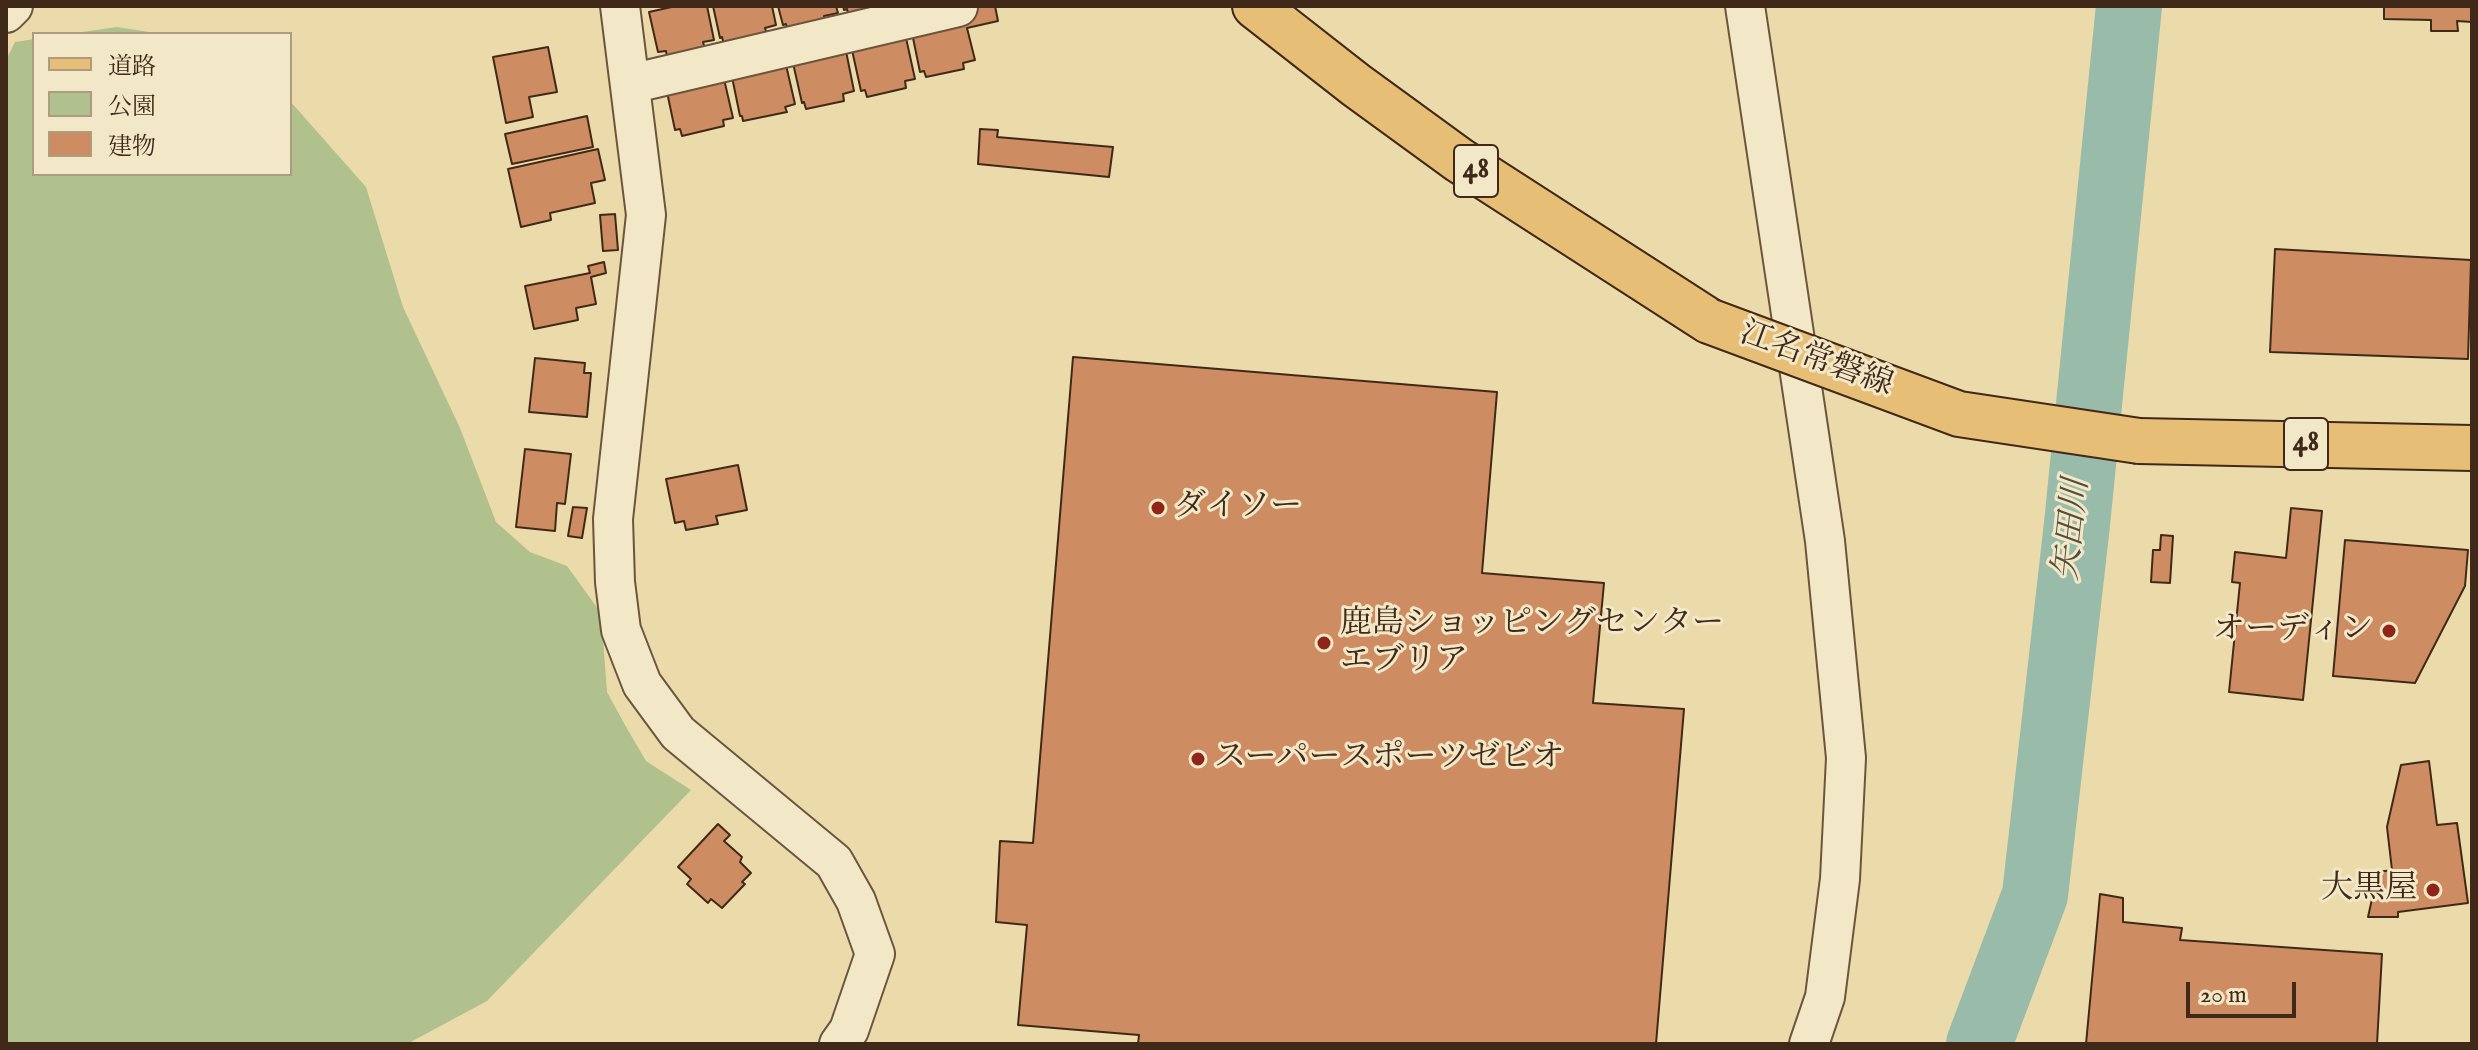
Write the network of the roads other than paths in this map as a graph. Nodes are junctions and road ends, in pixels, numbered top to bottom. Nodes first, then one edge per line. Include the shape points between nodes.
1 (13, 6) edge
2 (620, 6) edge
3 (1255, 6) edge
4 (1745, 6) edge
5 (958, 7) edge
6 (6, 13) edge
7 (630, 84) junction
8 (2472, 448) edge
9 (839, 1044) edge
10 (1809, 1044) edge

1 - 6 street
2 - 7 street
3 - 8 main road, 江名常磐線 / 48, bridge via 1459,160 1709,321 1959,414 2139,441
4 - 10 street via 1825,541 1846,758 1840,879 1825,997
5 - 7 street
7 - 9 street via 646,215 613,519 621,630 642,684 678,733 834,862 856,901 875,954 849,1030

